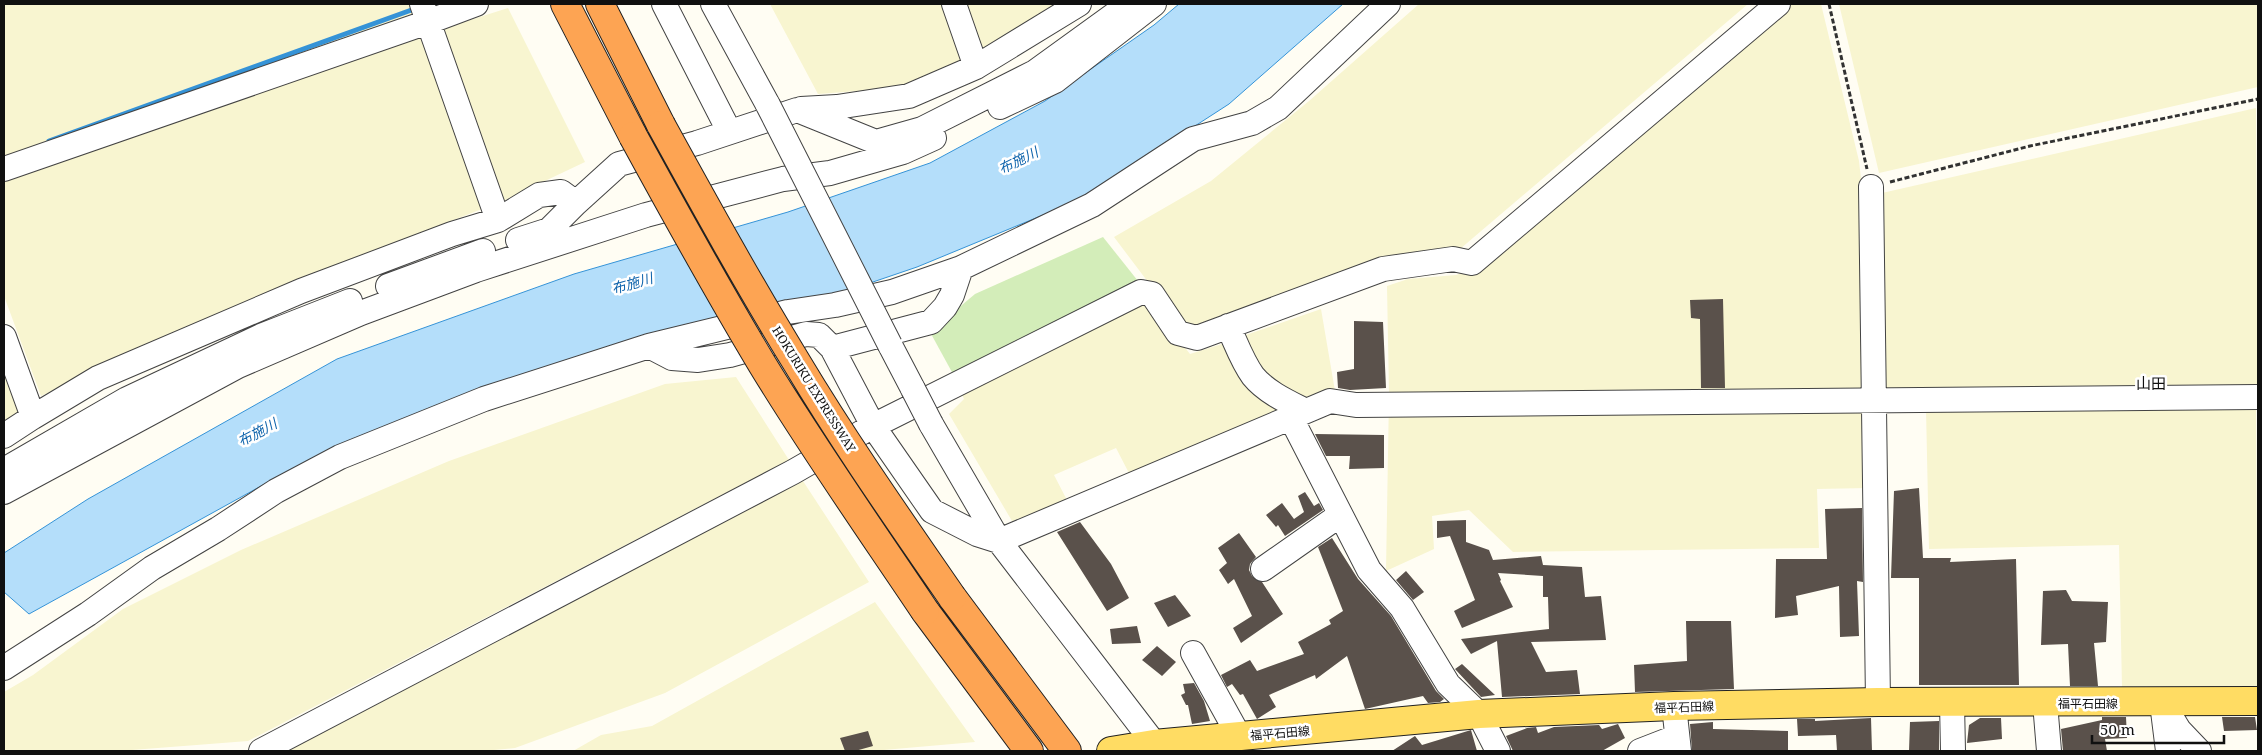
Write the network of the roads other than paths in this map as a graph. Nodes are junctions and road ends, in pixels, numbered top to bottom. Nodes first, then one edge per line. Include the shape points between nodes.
1 (476, 4) edge
2 (565, 4) edge
3 (600, 4) edge
4 (664, 4) edge
5 (713, 4) edge
6 (954, 4) edge
7 (1078, 4) edge
8 (1129, 4) edge
9 (1154, 4) edge
10 (1388, 4) edge
11 (1778, 4) edge
12 (425, 13) edge
13 (976, 67) junction
14 (797, 110) junction
15 (728, 131) junction
16 (4, 169) edge
17 (1871, 187) road end
18 (576, 203) junction
19 (498, 220) junction
20 (961, 268) junction
21 (1228, 326) junction
22 (4, 336) edge
23 (649, 346) junction
24 (832, 348) junction
25 (2258, 396) edge
26 (1874, 400) junction
27 (1298, 415) junction
28 (33, 417) junction
29 (873, 426) junction
30 (4, 436) edge
31 (4, 470) edge
32 (4, 492) edge
33 (1340, 515) junction
34 (999, 541) junction
35 (1263, 569) dead end
36 (1193, 653) dead end
37 (4, 668) edge
38 (2258, 701) edge
39 (1878, 702) junction
40 (2162, 702) junction
41 (1952, 703) junction
42 (2045, 703) junction
43 (1674, 706) junction
44 (1479, 714) junction
45 (1239, 736) junction
46 (1677, 744) edge
47 (1157, 748) edge
48 (260, 751) edge
49 (1029, 751) edge
50 (1067, 751) edge
51 (1111, 751) edge
52 (1498, 751) edge
53 (1640, 751) edge
54 (1953, 751) edge
55 (2049, 751) edge
56 (2168, 751) edge
57 (2199, 751) edge

1 - 12 street
2 - 49 highway, bridge via 696,252 763,365 925,611
3 - 50 highway, HOKURIKU EXPRESSWAY, bridge via 725,242 797,364 870,479 952,597
4 - 15 street
5 - 34 street, bridge via 912,389
6 - 13 street
7 - 13 street
8 - 14 street via 1035,72 922,129 876,142
9 - 32 street via 1055,81 903,152 830,172 783,179 646,216 476,270 361,313 238,366
10 - 20 street via 1278,108 1252,123 1192,139 1092,205
11 - 21 street via 1472,264 1453,259 1383,269
12 - 16 street
12 - 19 street
13 - 14 street via 909,96
14 - 15 street
15 - 18 street via 697,143 619,164
17 - 26 street
18 - 19 street via 561,192 539,195
18 - 31 street via 549,230 441,265 261,336 126,399
19 - 28 street via 452,234 292,295 98,378
20 - 23 street via 892,292 788,312
20 - 24 street via 952,295 930,322
21 - 27 street via 1254,377
21 - 29 street via 1197,338 1178,333 1152,294 1141,292
22 - 28 street
23 - 24 street via 672,358 698,360 730,355 806,334 819,335
23 - 37 street via 484,398 340,457 276,491 152,568
24 - 29 street
25 - 26 street
26 - 27 street via 1366,405 1330,401
26 - 39 street
27 - 33 street
27 - 34 street
28 - 30 street
29 - 34 street via 932,511 977,534
29 - 48 street via 793,472
33 - 35 street
33 - 44 street via 1369,570 1402,608 1448,684
34 - 47 street
36 - 45 street
38 - 40 main road, 福平石田線
39 - 41 main road, 福平石田線
39 - 43 main road, 福平石田線
40 - 42 main road, 福平石田線
40 - 56 street
40 - 57 street via 2179,730
41 - 42 main road, 福平石田線
41 - 54 street
42 - 55 street
43 - 44 main road, 福平石田線
43 - 46 street
44 - 45 main road, 福平石田線
44 - 52 street
45 - 47 main road, 福平石田線
46 - 53 street
47 - 51 main road, 福平石田線

